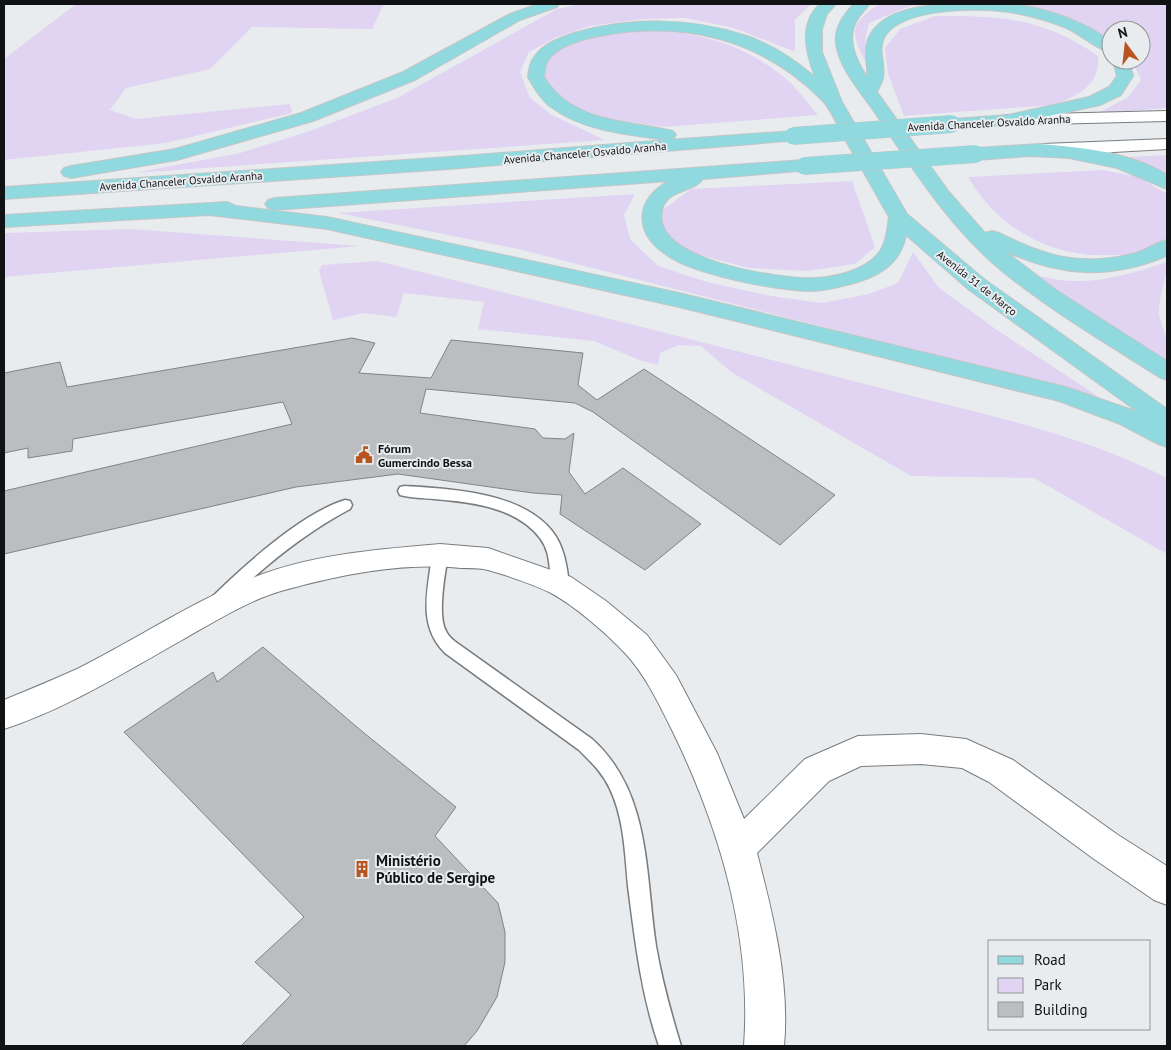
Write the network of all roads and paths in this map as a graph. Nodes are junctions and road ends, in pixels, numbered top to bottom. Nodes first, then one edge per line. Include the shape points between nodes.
1 (552, 4) edge
2 (829, 4) edge
3 (862, 4) edge
4 (1101, 41) edge
5 (1124, 70) edge
6 (869, 92) junction
7 (833, 102) junction
8 (1167, 116) edge
9 (1008, 120) junction
10 (741, 140) junction
11 (1167, 144) edge
12 (1039, 150) junction
13 (711, 173) junction
14 (4, 182) edge
15 (1167, 184) edge
16 (4, 193) edge
17 (208, 209) junction
18 (900, 217) junction
19 (4, 221) edge
20 (962, 222) junction
21 (1167, 246) edge
22 (1167, 372) edge
23 (1167, 421) edge
24 (1167, 438) edge
25 (405, 491) dead end
26 (345, 504) dead end
27 (440, 555) junction
28 (561, 585) junction
29 (208, 611) junction
30 (4, 715) edge
31 (738, 848) junction
32 (1167, 887) edge
33 (670, 1046) edge
34 (764, 1046) edge

1 - 14 main road via 515,17 409,76 307,117 178,154
2 - 7 main road via 820,12 812,37 814,52
3 - 6 main road via 850,15 844,28 846,50
4 - 6 main road via 1068,23 1034,13 963,5 921,11 887,25 877,37 872,49 875,78
5 - 9 main road via 1126,76 1116,91 1094,101
6 - 20 main road via 943,200
7 - 10 main road via 786,62 765,49 700,29 664,26 598,32 556,45 539,60 536,77 546,94 568,110 597,123 690,138
7 - 18 main road, Avenida 31 de Março
8 - 9 street, Avenida Chanceler Osvaldo Aranha
9 - 10 main road, Avenida Chanceler Osvaldo Aranha, bridge
10 - 16 main road, Avenida Chanceler Osvaldo Aranha via 449,164
11 - 12 street
12 - 13 main road, bridge
12 - 15 main road via 1140,168
13 - 17 main road
13 - 18 main road via 665,192 652,210 651,220 654,232 676,252 722,269 804,285 837,282 872,270 887,257 894,244
17 - 19 main road
17 - 24 main road via 327,223 698,305 1066,395 1129,418
18 - 23 main road, Avenida 31 de Março via 976,284
20 - 21 main road via 1038,259 1064,265 1095,267 1128,262 1160,252
20 - 22 main road via 1010,267
25 - 28 lane via 485,501 515,509 542,530 556,553
26 - 29 lane via 286,541
27 - 28 street via 488,560
27 - 29 street via 329,568 270,583
27 - 33 lane via 435,622 438,633 451,648 588,748 609,770 621,793 630,820 646,945 661,1023
28 - 31 street via 596,609 636,644 665,684 705,764
29 - 30 street via 88,678
31 - 32 street via 817,770 858,751 921,749 966,754 1001,771
31 - 34 street via 760,952 766,1021

